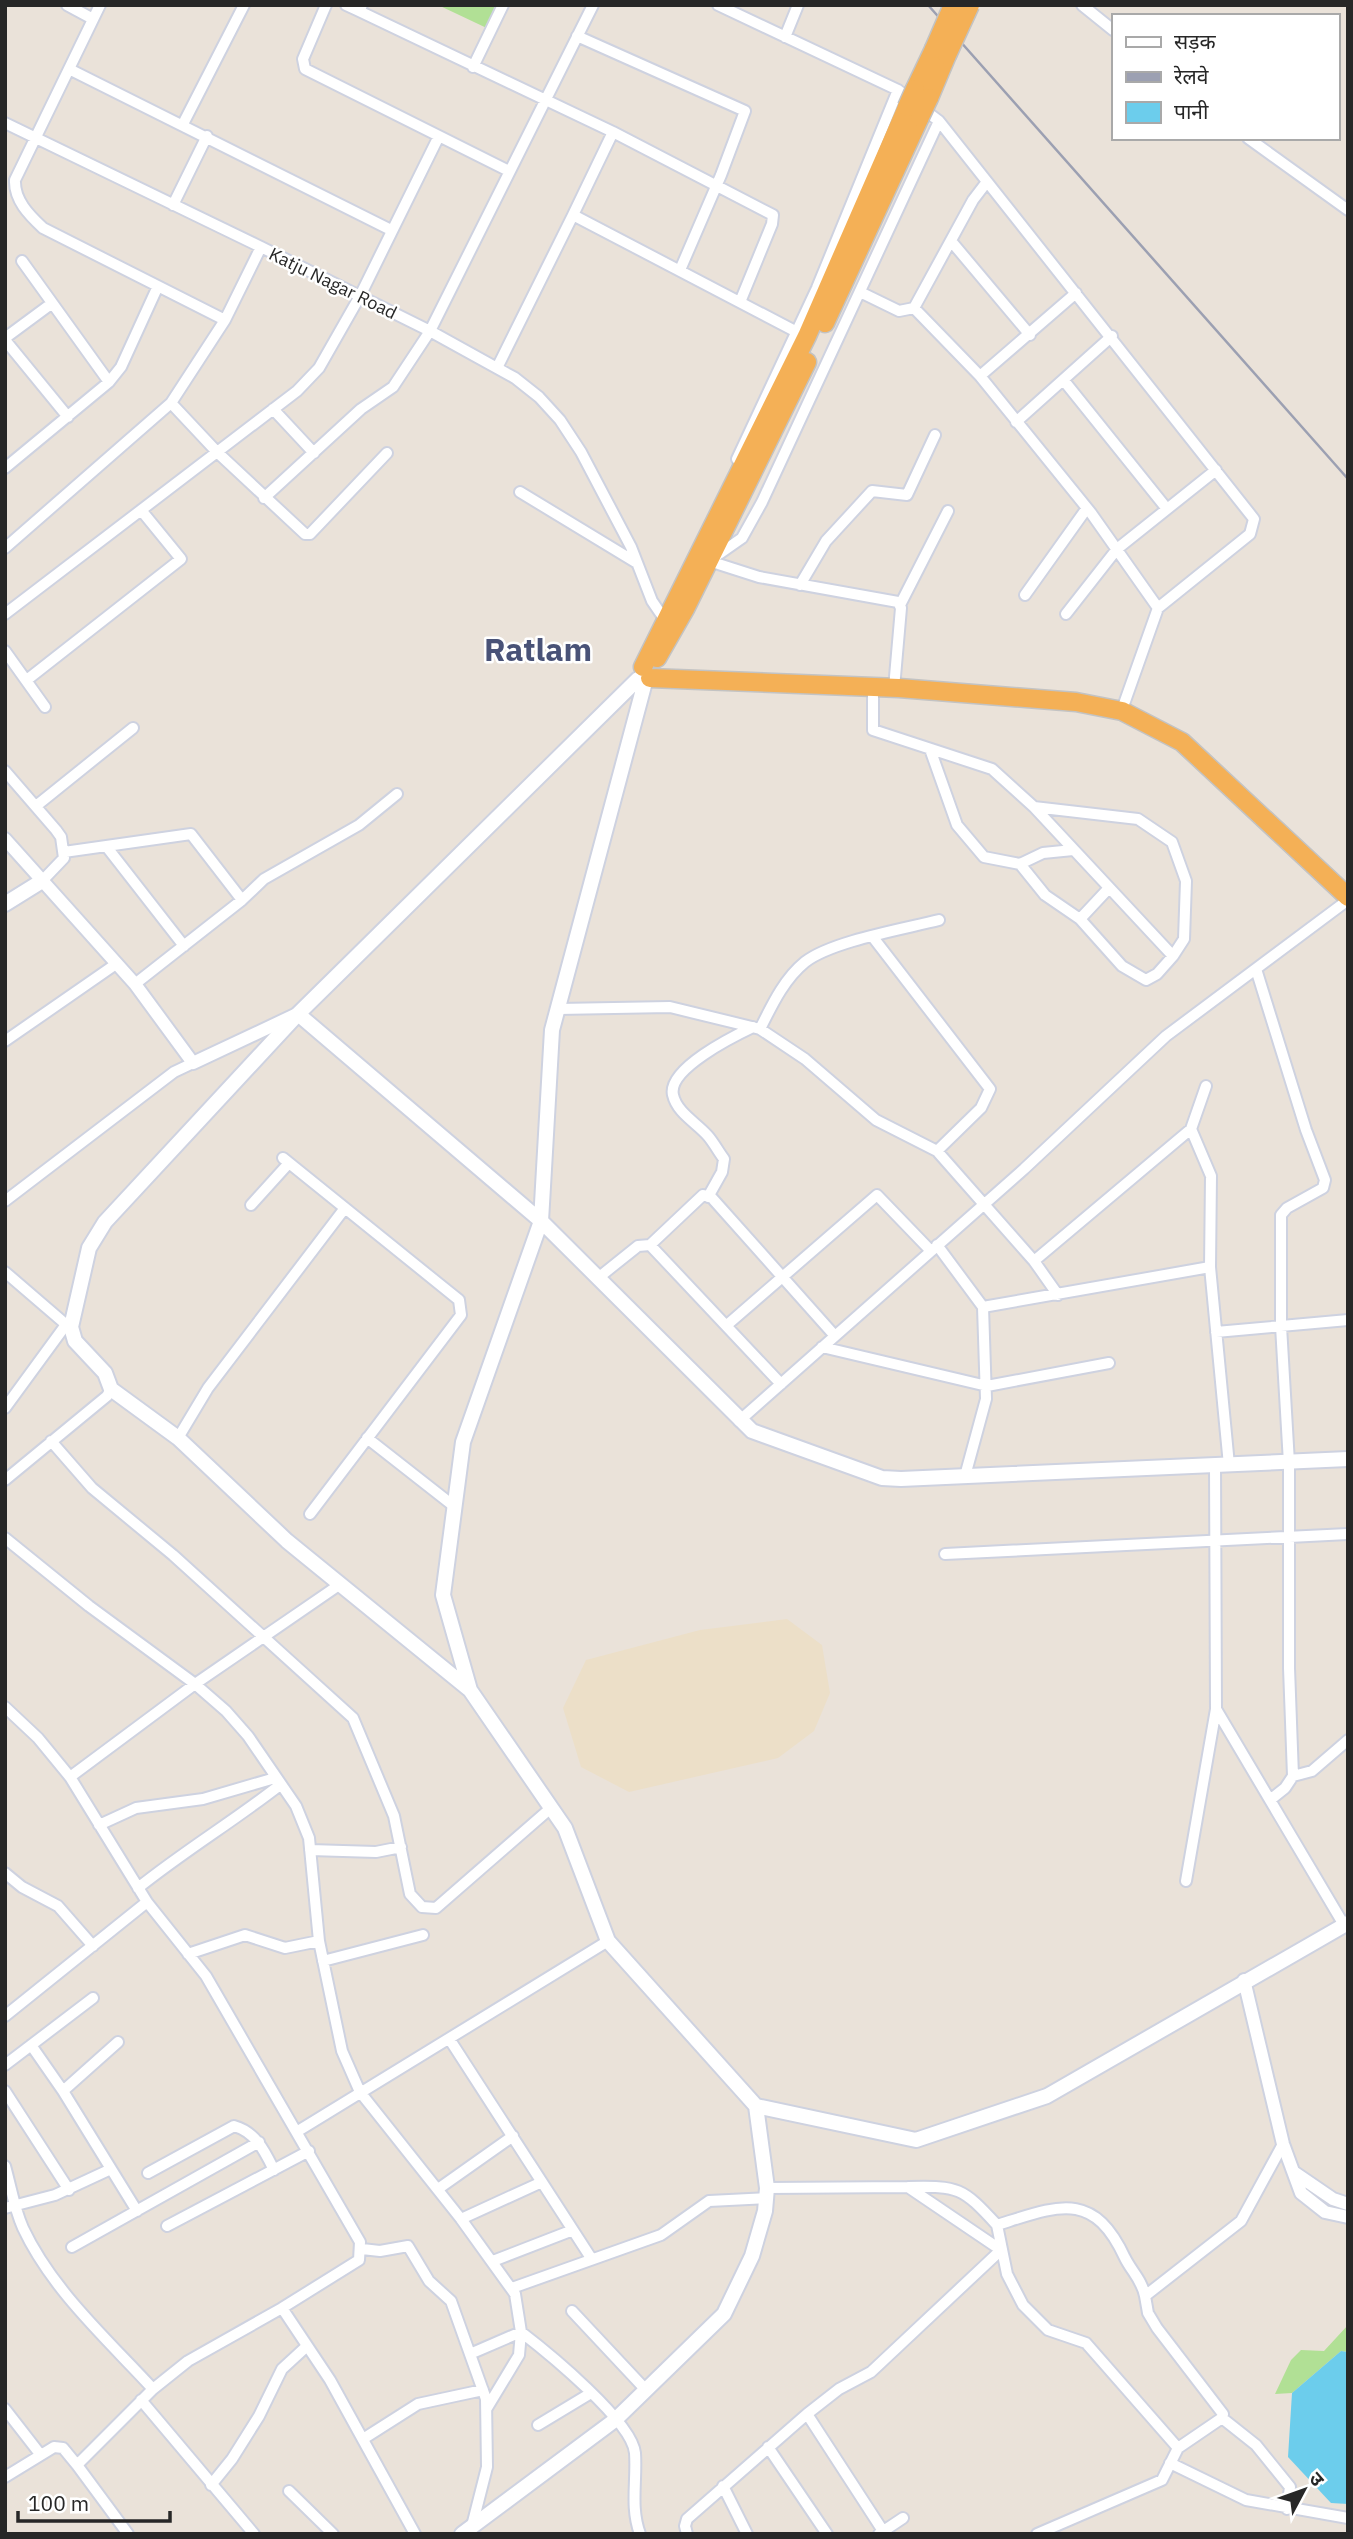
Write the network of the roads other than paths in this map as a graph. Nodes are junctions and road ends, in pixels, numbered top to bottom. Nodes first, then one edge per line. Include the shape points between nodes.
1 (67, 5) edge
2 (100, 5) edge
3 (244, 5) edge
4 (326, 5) edge
5 (346, 5) edge
6 (503, 5) edge
7 (593, 5) edge
8 (718, 5) edge
9 (798, 5) edge
10 (953, 5) edge
11 (970, 5) edge
12 (1083, 5) edge
13 (361, 8) edge
14 (93, 19) junction
15 (1112, 29) edge
16 (577, 36) junction
17 (785, 37) junction
18 (940, 52) junction
19 (473, 66) junction
20 (69, 69) junction
21 (914, 92) junction
22 (544, 101) junction
23 (939, 121) junction
24 (5, 123) edge
25 (183, 124) junction
26 (613, 132) junction
27 (207, 136) junction
28 (438, 138) junction
29 (36, 139) junction
30 (1251, 140) edge
31 (509, 171) junction
32 (986, 183) junction
33 (717, 184) junction
34 (173, 205) junction
35 (1348, 210) edge
36 (573, 215) junction
37 (391, 230) junction
38 (951, 241) junction
39 (261, 247) junction
40 (22, 261) dead end
41 (680, 270) junction
42 (158, 286) junction
43 (860, 292) junction
44 (1076, 293) junction
45 (360, 296) junction
46 (740, 302) junction
47 (51, 304) junction
48 (914, 308) junction
49 (225, 320) junction
50 (430, 331) junction
51 (795, 331) junction
52 (1030, 335) junction
53 (1112, 336) junction
54 (5, 339) edge
55 (497, 368) junction
56 (980, 376) junction
57 (110, 382) junction
58 (1065, 382) junction
59 (171, 403) junction
60 (273, 409) junction
61 (68, 417) junction
62 (1016, 422) junction
63 (935, 435) dead end
64 (217, 452) junction
65 (314, 453) junction
66 (387, 453) dead end
67 (5, 468) edge
68 (1216, 470) junction
69 (520, 492) dead end
70 (264, 498) junction
71 (1087, 508) junction
72 (1167, 509) junction
73 (141, 510) junction
74 (948, 511) dead end
75 (5, 548) edge
76 (1117, 549) junction
77 (704, 556) junction
78 (637, 563) junction
79 (800, 585) junction
80 (1025, 595) dead end
81 (900, 605) junction
82 (1158, 608) junction
83 (5, 614) edge
84 (1066, 614) dead end
85 (665, 620) junction
86 (5, 651) edge
87 (646, 675) junction
88 (28, 679) junction
89 (894, 683) junction
90 (873, 687) junction
91 (1124, 704) junction
92 (44, 707) dead end
93 (133, 728) dead end
94 (930, 748) junction
95 (5, 771) edge
96 (397, 794) dead end
97 (36, 806) junction
98 (1034, 807) junction
99 (5, 839) edge
100 (106, 846) junction
101 (1073, 850) junction
102 (64, 852) junction
103 (1020, 864) junction
104 (42, 881) junction
105 (1348, 883) edge
106 (1109, 888) junction
107 (1348, 898) edge
108 (242, 900) junction
109 (5, 904) edge
110 (1080, 919) junction
111 (939, 920) dead end
112 (872, 936) junction
113 (184, 946) junction
114 (1173, 956) junction
115 (116, 964) junction
116 (1256, 969) junction
117 (135, 984) junction
118 (558, 1009) junction
119 (298, 1014) junction
120 (757, 1028) junction
121 (5, 1041) edge
122 (193, 1063) junction
123 (1206, 1086) dead end
124 (1191, 1129) junction
125 (937, 1151) junction
126 (708, 1197) junction
127 (5, 1201) edge
128 (984, 1203) junction
129 (251, 1205) dead end
130 (345, 1208) junction
131 (541, 1221) junction
132 (650, 1245) junction
133 (934, 1248) junction
134 (1034, 1261) junction
135 (1210, 1267) junction
136 (5, 1272) edge
137 (781, 1276) junction
138 (598, 1278) junction
139 (1058, 1295) junction
140 (983, 1307) junction
141 (1348, 1320) edge
142 (727, 1325) junction
143 (68, 1326) junction
144 (1281, 1326) junction
145 (1216, 1332) junction
146 (835, 1336) junction
147 (822, 1347) junction
148 (1109, 1363) dead end
149 (781, 1384) junction
150 (987, 1386) junction
151 (111, 1388) junction
152 (5, 1408) edge
153 (739, 1421) junction
154 (178, 1438) junction
155 (367, 1438) junction
156 (51, 1441) junction
157 (1348, 1459) edge
158 (1289, 1463) junction
159 (1222, 1465) junction
160 (965, 1476) junction
161 (6, 1478) edge
162 (455, 1507) junction
163 (310, 1514) dead end
164 (1289, 1534) junction
165 (1348, 1534) edge
166 (5, 1538) edge
167 (1215, 1540) junction
168 (945, 1555) dead end
169 (339, 1586) junction
170 (261, 1637) junction
171 (195, 1684) junction
172 (470, 1690) junction
173 (5, 1707) edge
174 (1216, 1709) junction
175 (1348, 1740) edge
176 (1293, 1776) junction
177 (70, 1777) junction
178 (278, 1782) junction
179 (1270, 1800) junction
180 (552, 1807) junction
181 (99, 1825) junction
182 (401, 1847) junction
183 (310, 1850) junction
184 (5, 1873) edge
185 (1186, 1881) dead end
186 (10, 1883) edge
187 (138, 1888) junction
188 (147, 1902) junction
189 (1346, 1924) edge
190 (423, 1935) dead end
191 (319, 1941) junction
192 (608, 1941) junction
193 (93, 1946) junction
194 (188, 1954) junction
195 (323, 1961) junction
196 (1244, 1980) junction
197 (93, 1998) dead end
198 (5, 2016) edge
199 (450, 2040) junction
200 (118, 2042) dead end
201 (31, 2045) junction
202 (5, 2065) edge
203 (5, 2091) edge
204 (63, 2091) junction
205 (360, 2092) junction
206 (756, 2106) junction
207 (298, 2131) junction
208 (513, 2136) junction
209 (259, 2142) junction
210 (1283, 2144) junction
211 (309, 2151) junction
212 (5, 2166) edge
213 (111, 2169) junction
214 (274, 2170) junction
215 (148, 2173) dead end
216 (1295, 2173) junction
217 (542, 2182) junction
218 (908, 2187) junction
219 (438, 2189) junction
220 (69, 2190) junction
221 (767, 2193) junction
222 (1348, 2204) edge
223 (10, 2207) edge
224 (137, 2211) junction
225 (1348, 2217) edge
226 (461, 2219) junction
227 (167, 2225) dead end
228 (997, 2225) junction
229 (573, 2230) junction
230 (72, 2247) dead end
231 (362, 2249) junction
232 (1001, 2250) junction
233 (591, 2258) junction
234 (493, 2261) junction
235 (512, 2288) junction
236 (1145, 2297) junction
237 (282, 2308) junction
238 (572, 2311) dead end
239 (521, 2332) junction
240 (307, 2346) junction
241 (470, 2354) junction
242 (153, 2389) junction
243 (483, 2390) junction
244 (646, 2390) junction
245 (591, 2393) junction
246 (141, 2400) junction
247 (487, 2408) junction
248 (5, 2409) edge
249 (807, 2414) junction
250 (1222, 2418) junction
251 (615, 2420) junction
252 (538, 2425) dead end
253 (363, 2439) junction
254 (768, 2447) junction
255 (1178, 2448) junction
256 (40, 2455) junction
257 (1170, 2463) junction
258 (77, 2465) junction
259 (5, 2477) edge
260 (211, 2485) junction
261 (723, 2486) junction
262 (289, 2491) dead end
263 (1287, 2509) junction
264 (903, 2518) dead end
265 (1348, 2518) edge
266 (467, 2530) edge
267 (881, 2533) edge
268 (1041, 2533) edge
269 (128, 2534) edge
270 (254, 2534) edge
271 (333, 2534) edge
272 (415, 2534) edge
273 (640, 2534) edge
274 (687, 2534) edge
275 (747, 2534) edge
276 (827, 2534) edge

1 - 14 street
2 - 14 street
3 - 25 street
4 - 28 street via 302,66
5 - 13 street
6 - 19 street
7 - 16 street
8 - 17 street
9 - 17 street
10 - 18 highway, bridge
11 - 18 highway, bridge
12 - 15 street
13 - 19 street
14 - 20 street
16 - 22 street
16 - 33 street via 743,108 745,116
17 - 21 street
18 - 21 highway
19 - 22 street
20 - 25 street
20 - 29 street
21 - 23 street
21 - 51 street
21 - 77 highway, bridge via 913,112 780,420
22 - 26 street
22 - 31 street
23 - 32 street
23 - 43 street
24 - 29 street
25 - 27 street
26 - 33 street
26 - 36 street
27 - 34 street
27 - 37 street
28 - 31 street
28 - 37 street
29 - 34 street
29 - 42 street via 15,180 15,191 30,216 43,228
30 - 35 street
31 - 50 street
32 - 38 street
32 - 44 street
33 - 41 street
33 - 46 street via 773,215
34 - 39 street
36 - 41 street
36 - 55 street
37 - 45 street
38 - 48 street
38 - 52 street
39 - 45 street, Katju Nagar Road
39 - 49 street, Katju Nagar Road
40 - 47 street
41 - 46 street
42 - 49 street
42 - 57 street
43 - 48 street via 899,311
43 - 77 street via 742,538
44 - 52 street
44 - 53 street
45 - 50 street, Katju Nagar Road
45 - 60 street via 319,368
46 - 51 street
47 - 54 street
47 - 57 street
48 - 56 street
49 - 59 street, Katju Nagar Road
50 - 55 street, Katju Nagar Road
50 - 65 street via 390,392 361,409
51 - 77 street via 715,508
52 - 56 street
53 - 58 street
53 - 68 street
54 - 61 street
55 - 78 street, Katju Nagar Road via 539,397 561,420
56 - 62 street
57 - 61 street
58 - 62 street
58 - 72 street
59 - 64 street
59 - 75 street, Katju Nagar Road
60 - 64 street
60 - 65 street
61 - 67 street
62 - 71 street
63 - 79 street via 907,495 872,491 826,541
64 - 70 street
64 - 73 street
65 - 70 street
66 - 70 street via 310,534 300,533
68 - 72 street
68 - 82 street via 1254,519 1254,527
69 - 78 street
71 - 76 street
71 - 80 street
72 - 76 street
73 - 83 street
73 - 88 street via 181,559
74 - 81 street
76 - 82 street
76 - 84 street
77 - 79 street via 759,578
77 - 85 highway
77 - 87 highway
78 - 85 street, Katju Nagar Road
79 - 81 street
81 - 89 street
82 - 91 street
85 - 87 highway
86 - 88 street
87 - 89 highway
87 - 90 highway
87 - 118 main road
87 - 119 main road
88 - 92 street
89 - 90 highway
89 - 91 highway via 1078,695
89 - 107 highway via 1122,711 1182,742
90 - 94 street via 873,730
91 - 105 highway via 1179,727
93 - 97 street
94 - 98 street via 992,769
94 - 103 street via 957,825 984,857
95 - 97 street
96 - 108 street via 359,825 264,879
97 - 102 street via 61,838
98 - 101 street
98 - 114 street via 1138,819 1172,842 1186,881 1184,939
99 - 104 street
100 - 102 street
100 - 108 street via 191,834
100 - 113 street
101 - 103 street via 1043,853
101 - 106 street
102 - 104 street via 61,863
103 - 110 street via 1045,895
104 - 109 main road
104 - 115 street
106 - 110 street
106 - 114 street
107 - 116 street
108 - 113 street
110 - 114 street via 1122,966 1146,980
111 - 112 street
112 - 120 street via 807,961
112 - 125 street via 990,1089 981,1108
113 - 117 street
115 - 117 street
115 - 121 street
116 - 128 street via 1166,1035
116 - 144 street via 1325,1180 1323,1188 1281,1215
117 - 122 street
118 - 120 street via 670,1007
118 - 131 main road via 551,1030
119 - 122 street
119 - 131 main road
119 - 143 main road via 105,1222 89,1248
120 - 125 street via 805,1059 876,1120
120 - 126 street via 700,1056 673,1085 683,1114 707,1134 724,1159
122 - 127 street via 174,1072
123 - 124 street
124 - 134 street
124 - 135 street via 1211,1176
125 - 128 street
126 - 132 street via 703,1195 693,1203
126 - 137 street
128 - 133 street
128 - 134 street
129 - 130 street via 286,1160
130 - 154 street via 208,1388
130 - 155 street via 459,1300 461,1307 461,1315
131 - 138 main road
131 - 162 main road via 463,1442
132 - 138 street via 638,1246
132 - 142 street
133 - 137 street via 877,1195
133 - 140 street
133 - 146 street
134 - 139 street
135 - 139 street
135 - 145 street
136 - 143 street
137 - 142 street
137 - 146 street
138 - 153 main road
139 - 140 street
140 - 150 street
141 - 144 street
142 - 149 street
143 - 151 main road via 75,1341 105,1373
143 - 152 street
144 - 145 street
144 - 158 street
145 - 159 street
146 - 147 street
147 - 149 street
147 - 150 street
148 - 150 street
149 - 153 street
150 - 160 street
151 - 154 main road
151 - 156 street
153 - 160 main road via 752,1432 882,1478
154 - 169 main road
155 - 162 street
155 - 163 street
156 - 161 street
156 - 170 street via 92,1488
157 - 158 main road
158 - 159 main road
158 - 164 street
159 - 160 main road
159 - 167 street
162 - 172 main road via 443,1595
164 - 165 street
164 - 167 street
164 - 176 street
166 - 171 street
167 - 168 street
167 - 174 street
169 - 170 street
169 - 172 main road
170 - 171 street
170 - 182 street via 357,1724 394,1816
171 - 177 street
171 - 178 street via 248,1736
172 - 180 main road
173 - 177 street
174 - 179 street
174 - 185 street
175 - 176 street via 1312,1771
176 - 179 street
177 - 181 street
178 - 181 street via 135,1808
178 - 183 street via 304,1820
178 - 187 street via 234,1821 179,1855
179 - 189 street
180 - 182 street via 436,1908 422,1907 410,1894
180 - 192 main road via 565,1828
181 - 187 street
182 - 183 street via 376,1852
183 - 191 street
184 - 186 street
186 - 193 street via 58,1906
187 - 188 street
188 - 193 street
188 - 194 street
189 - 196 main road
190 - 195 street
191 - 194 street via 285,1948 245,1935
191 - 195 street
192 - 199 street
192 - 206 main road
193 - 198 street
194 - 207 street via 206,1976
195 - 205 street via 342,2052
196 - 206 main road via 1047,2096 916,2140
196 - 210 street
197 - 201 street
199 - 205 street
199 - 208 street
200 - 204 street
201 - 202 street
201 - 204 street
203 - 220 street
204 - 213 street
205 - 207 street
205 - 219 street
206 - 221 main road
207 - 211 street
208 - 217 street
208 - 219 street
209 - 214 street
209 - 215 street via 239,2127 229,2128
209 - 224 street
210 - 216 street
210 - 236 street via 1241,2221
211 - 214 street
211 - 231 street
212 - 223 street
213 - 220 street
213 - 224 street
214 - 227 street
216 - 222 street
216 - 225 street via 1301,2193 1312,2204
217 - 226 street
217 - 229 street
218 - 221 street
218 - 228 street via 951,2186 968,2195
218 - 232 street
219 - 226 street
220 - 223 street
221 - 233 street via 709,2201 661,2235
221 - 244 main road via 751,2256 724,2314
223 - 242 street via 51,2274
224 - 230 street
226 - 234 street
228 - 232 street
228 - 236 street via 1063,2207 1086,2210 1114,2233
229 - 233 street
229 - 234 street
231 - 237 street via 351,2266
231 - 241 street via 408,2246 429,2281 452,2301
232 - 249 street via 871,2372
232 - 255 street via 1023,2305 1048,2330 1086,2343
233 - 235 street
234 - 235 street
235 - 239 street
236 - 250 street via 1157,2328 1220,2408
237 - 240 street
237 - 242 street via 188,2361
238 - 244 street
239 - 241 street
239 - 245 street
239 - 247 street via 519,2355
240 - 253 street
240 - 260 street via 282,2370 259,2416
241 - 243 street
242 - 246 street
243 - 247 street
243 - 253 street via 418,2404
244 - 251 main road
245 - 251 street
245 - 252 street
246 - 258 street
246 - 260 street
247 - 266 street via 487,2467
248 - 256 street
249 - 254 street
249 - 267 street
250 - 255 street
250 - 263 street via 1256,2445 1290,2487
251 - 266 main road
251 - 273 street via 634,2449 635,2517
253 - 272 street
254 - 261 street
254 - 276 street
255 - 257 street
256 - 258 street via 58,2447
256 - 259 street
257 - 263 street via 1246,2500
257 - 268 street via 1161,2480
258 - 269 street
260 - 270 street
261 - 274 street via 687,2519
261 - 275 street
262 - 271 street
263 - 265 street
264 - 267 street

